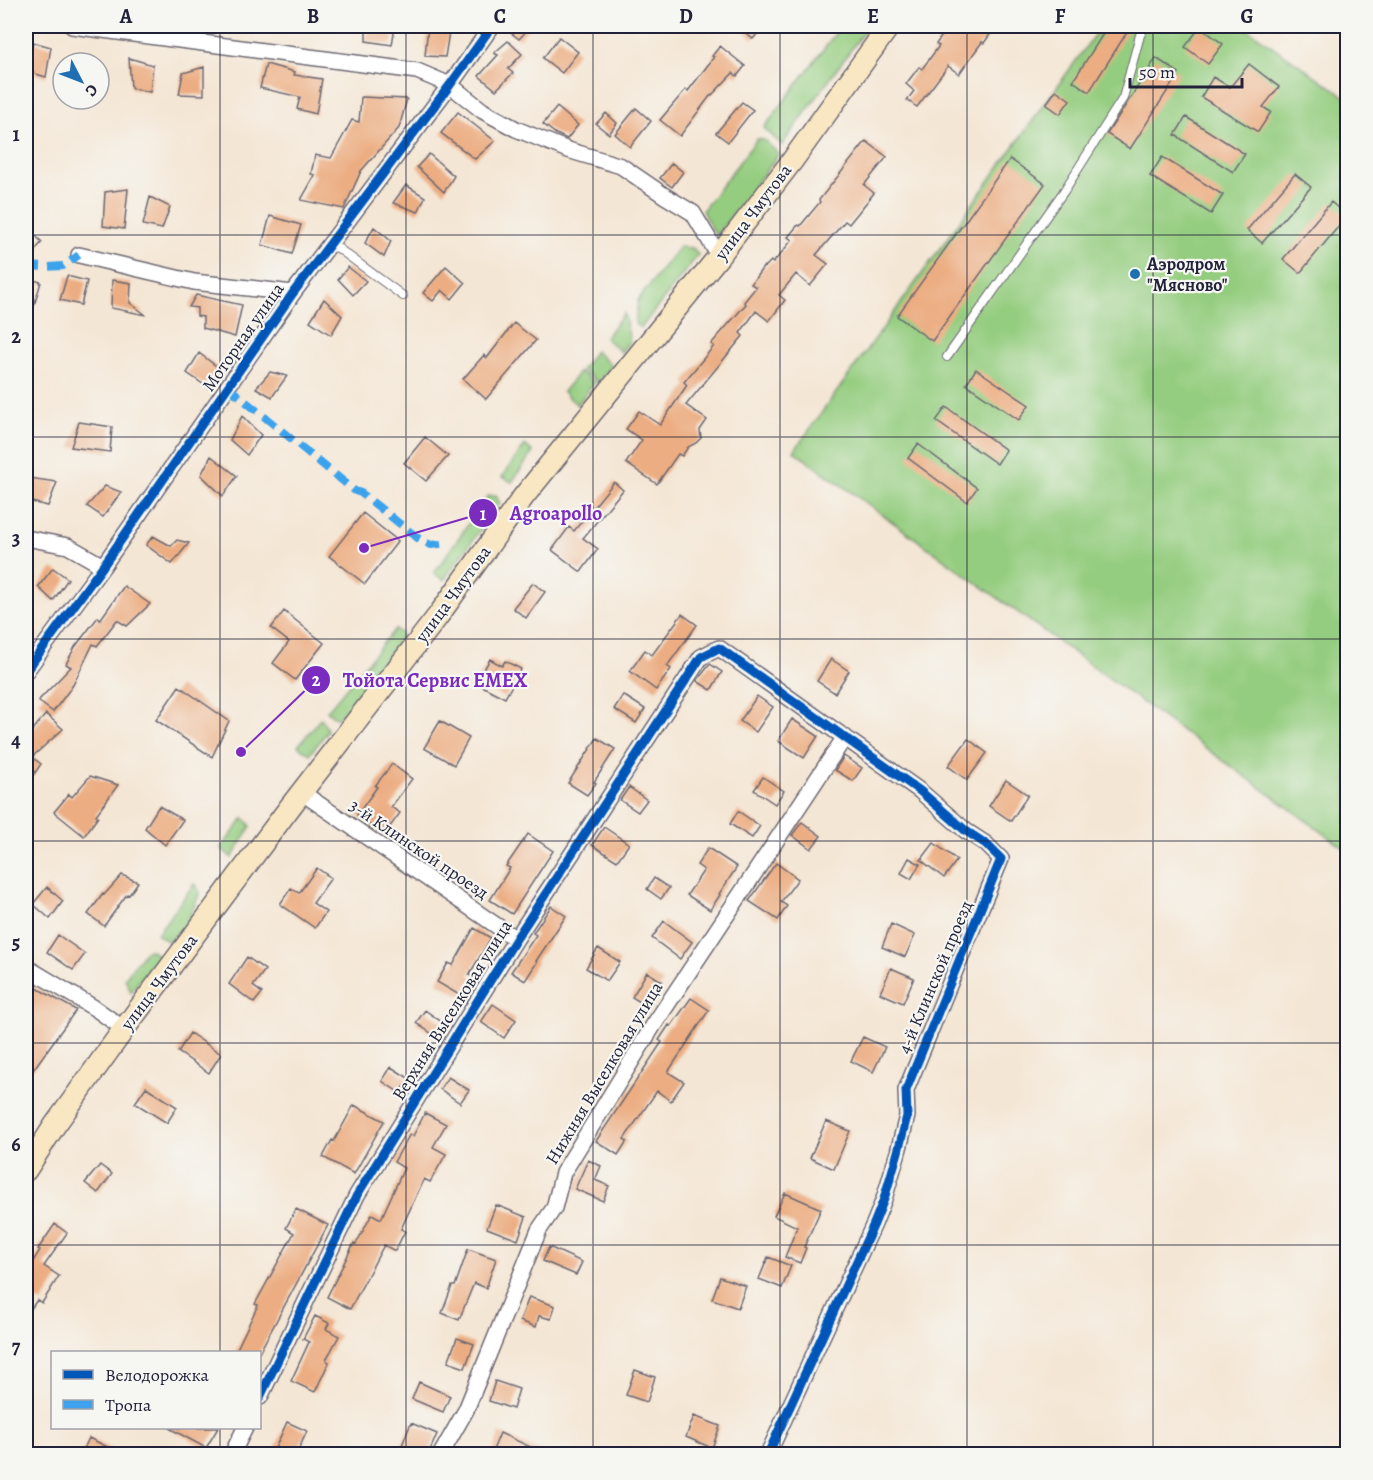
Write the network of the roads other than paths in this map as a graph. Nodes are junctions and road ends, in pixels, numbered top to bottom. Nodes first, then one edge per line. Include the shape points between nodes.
1 (72, 26) edge
2 (492, 26) edge
3 (889, 26) edge
4 (1145, 26) edge
5 (450, 85) junction
6 (331, 243) junction
7 (78, 255) dead end
8 (719, 256) junction
9 (293, 292) junction
10 (403, 296) dead end
11 (947, 357) dead end
12 (26, 538) edge
13 (103, 566) junction
14 (701, 657) joint
15 (26, 670) edge
16 (845, 736) junction
17 (301, 792) junction
18 (516, 939) junction
19 (26, 967) edge
20 (124, 1029) junction
21 (26, 1170) edge
22 (261, 1395) edge
23 (245, 1429) edge
24 (232, 1455) edge
25 (441, 1455) edge
26 (768, 1455) edge

1 - 5 street via 417,71
2 - 5 street, Моторная улица
3 - 8 main road, улица Чмутова
4 - 11 lane via 1123,98 1064,191
5 - 6 street, Моторная улица
5 - 8 street via 483,111 516,129 621,166 693,213
6 - 9 street, Моторная улица
6 - 10 lane
7 - 9 street via 194,282
8 - 17 main road, улица Чмутова via 524,496 438,616
9 - 13 street, Моторная улица
12 - 13 street via 68,546
13 - 15 street, Моторная улица
14 - 16 street, 4-й Клинской проезд via 719,648
14 - 18 street, Верхняя Выселковая улица
16 - 25 street, Нижняя Выселковая улица via 653,1026 563,1173 554,1208 539,1230 466,1410
16 - 26 street, 4-й Клинской проезд via 920,791 1001,859 906,1090 907,1116 884,1199
17 - 18 street, 3-й Клинской проезд
17 - 20 main road, улица Чмутова
18 - 22 street, Верхняя Выселковая улица via 357,1195
19 - 20 street
20 - 21 main road, улица Чмутова
23 - 24 street

